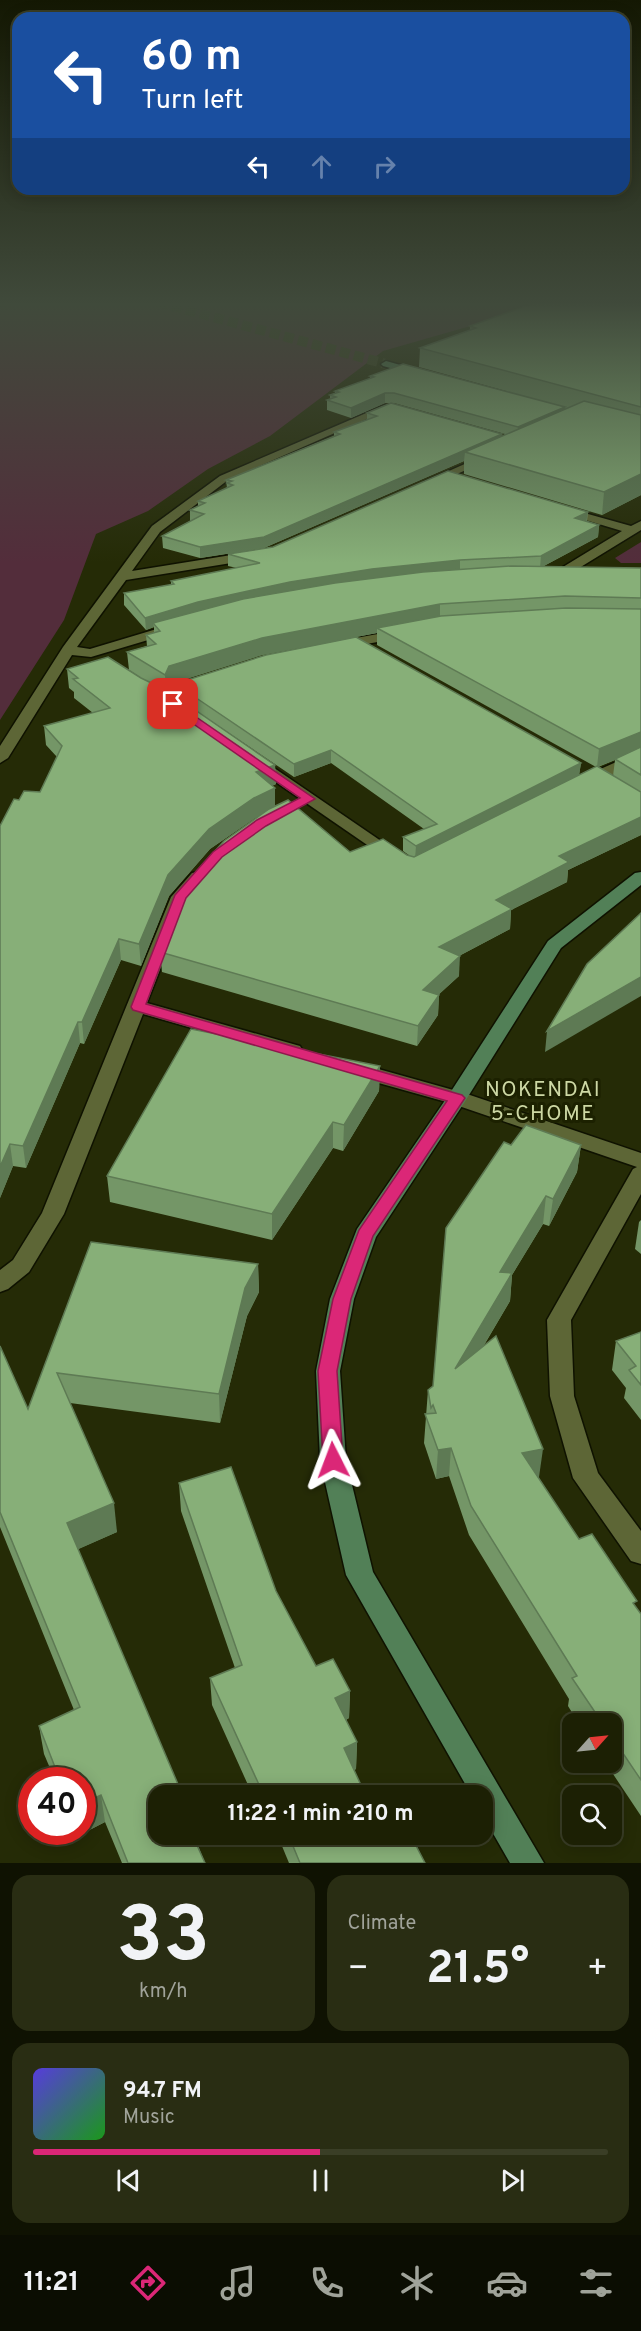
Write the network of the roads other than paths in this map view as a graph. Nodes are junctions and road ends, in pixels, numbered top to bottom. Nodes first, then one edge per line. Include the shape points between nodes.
1 (400, 410) edge
2 (497, 452) edge
3 (447, 475) junction
4 (469, 481) edge
5 (416, 489) edge
6 (556, 507) edge
7 (636, 528) edge
8 (257, 555) edge
9 (585, 574) edge
10 (124, 576) junction
11 (181, 626) edge
12 (419, 631) edge
13 (356, 642) junction
14 (321, 649) edge
15 (68, 650) junction
16 (91, 653) junction
17 (377, 653) edge
18 (110, 666) edge
19 (219, 675) edge
20 (156, 696) edge
21 (173, 704) junction
22 (202, 725) edge
23 (241, 752) edge
24 (641, 756) edge
25 (0, 758) edge
26 (590, 773) junction
27 (574, 787) edge
28 (614, 787) edge
29 (309, 799) junction
30 (290, 808) edge
31 (405, 862) edge
32 (210, 863) edge
33 (641, 877) edge
34 (138, 1007) junction
35 (309, 1056) edge
36 (343, 1066) edge
37 (457, 1098) junction
38 (641, 1161) edge
39 (641, 1174) edge
40 (0, 1283) edge
41 (641, 1552) edge
42 (528, 1863) edge

1 - 10 street via 390,407 224,478 156,529
2 - 3 street
3 - 4 street
3 - 5 street
6 - 7 street
7 - 9 street via 556,573
8 - 10 street
10 - 15 street
11 - 16 street
12 - 13 street
13 - 14 street
13 - 17 street
15 - 16 street
15 - 25 street
16 - 18 street
19 - 21 street via 176,689
20 - 21 street
21 - 22 street
23 - 29 street
24 - 26 street
26 - 27 street
26 - 28 street
29 - 30 street
29 - 31 street
32 - 34 street via 180,897
33 - 37 street via 554,945
34 - 35 street
34 - 40 street via 53,1214 21,1266
36 - 37 street
37 - 38 street
37 - 42 street via 365,1235 342,1299 328,1371 333,1460 360,1575
39 - 41 street via 559,1320 562,1396 586,1478

